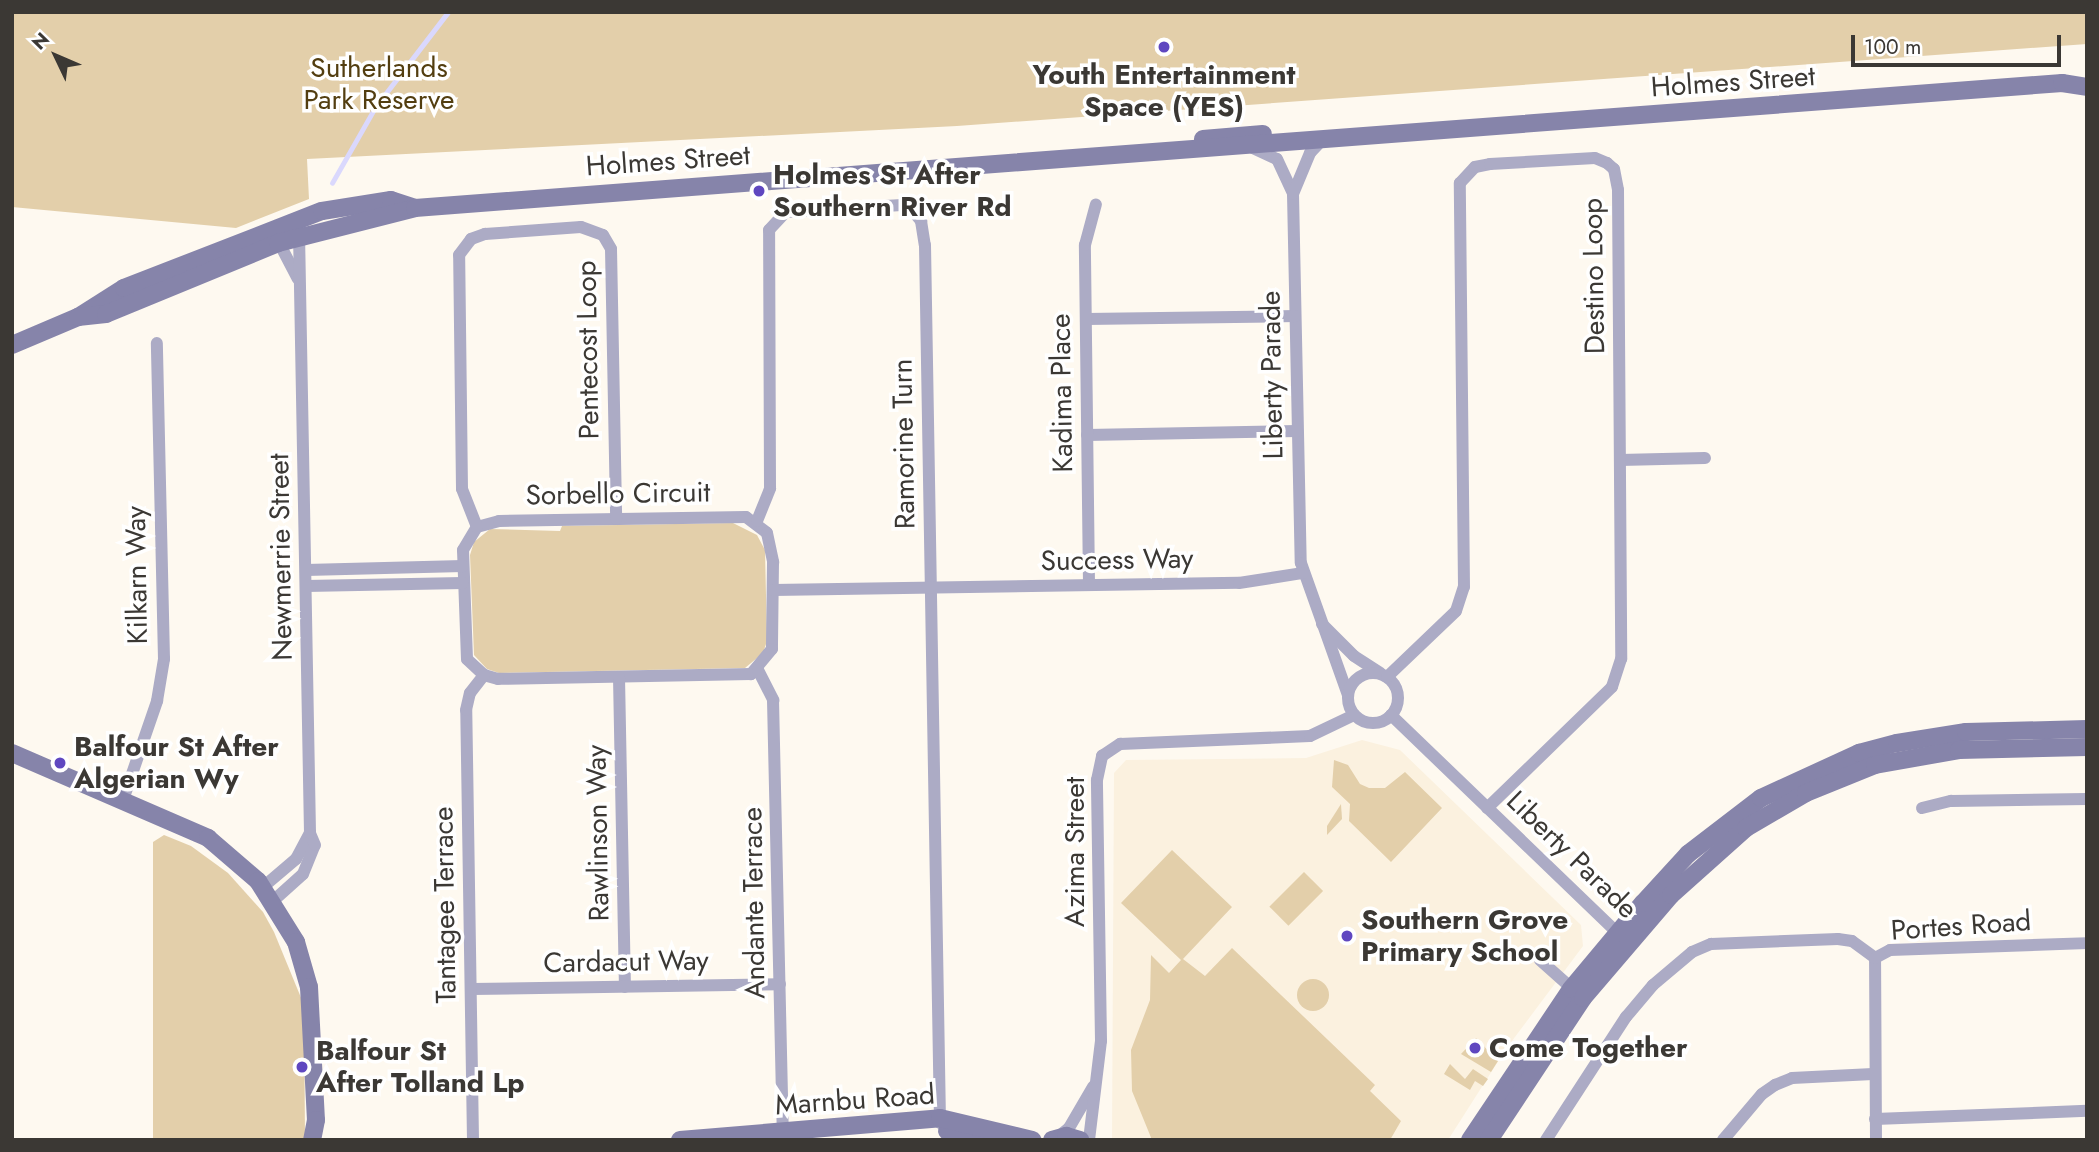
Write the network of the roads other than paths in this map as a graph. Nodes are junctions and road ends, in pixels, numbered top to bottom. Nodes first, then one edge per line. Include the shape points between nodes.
1 (2087, 74) edge
2 (2062, 83) junction
3 (2087, 87) edge
4 (1409, 131) junction
5 (1323, 139) junction
6 (1246, 146) junction
7 (1135, 151) junction
8 (1293, 194) junction
9 (1096, 204) dead end
10 (298, 228) junction
11 (275, 235) junction
12 (298, 280) junction
13 (1296, 316) junction
14 (1086, 319) junction
15 (157, 343) dead end
16 (12, 345) edge
17 (1297, 431) junction
18 (1087, 435) junction
19 (1705, 458) dead end
20 (1620, 460) junction
21 (616, 519) junction
22 (757, 521) junction
23 (477, 527) junction
24 (463, 566) junction
25 (306, 570) junction
26 (1303, 573) junction
27 (463, 583) junction
28 (1089, 584) junction
29 (306, 586) junction
30 (930, 587) junction
31 (773, 590) junction
32 (1322, 624) junction
33 (758, 670) junction
34 (484, 675) junction
35 (1384, 675) junction
36 (619, 677) junction
37 (1348, 695) junction
38 (1354, 715) junction
39 (1391, 715) junction
40 (2087, 729) edge
41 (2087, 747) edge
42 (12, 753) edge
43 (2087, 799) edge
44 (123, 800) junction
45 (1487, 808) junction
46 (1922, 808) dead end
47 (268, 894) junction
48 (1623, 938) junction
49 (2087, 943) edge
50 (1875, 958) junction
51 (1540, 960) dead end
52 (780, 984) junction
53 (625, 987) junction
54 (472, 989) junction
55 (1577, 993) junction
56 (1873, 1074) junction
57 (1095, 1083) junction
58 (2087, 1111) edge
59 (1875, 1119) junction
60 (316, 1120) junction
61 (940, 1123) junction
62 (787, 1137) edge
63 (1055, 1138) edge
64 (312, 1140) edge
65 (324, 1140) edge
66 (473, 1140) edge
67 (680, 1140) edge
68 (978, 1140) edge
69 (1032, 1140) edge
70 (1080, 1140) edge
71 (1089, 1140) edge
72 (1470, 1140) edge
73 (1489, 1140) edge
74 (1546, 1140) edge
75 (1723, 1140) edge
76 (1876, 1140) edge

1 - 2 street, Holmes Street
2 - 3 street, Holmes Street
2 - 4 street, Holmes Street
4 - 5 street, Holmes Street
4 - 7 street, Holmes Street via 1361,125 1230,134
5 - 6 street, Holmes Street
5 - 8 street via 1310,153
6 - 7 street, Holmes Street
6 - 8 street, Liberty Parade via 1277,159
7 - 10 street, Holmes Street via 415,208 394,216
8 - 13 street, Liberty Parade
9 - 14 street, Kadima Place via 1085,245
10 - 11 street, Holmes Street
10 - 12 street, Newmerrie Street
11 - 12 street, Newmerrie Street
11 - 16 street, Holmes Street via 106,314 78,317
12 - 25 street, Newmerrie Street
13 - 14 street
13 - 17 street, Liberty Parade
14 - 18 street, Kadima Place
15 - 44 street, Kilkarn Way via 164,659 158,701
17 - 18 street
17 - 26 street, Liberty Parade
18 - 28 street, Kadima Place
19 - 20 street
20 - 35 street, Destino Loop via 1618,190 1614,170 1595,158 1475,167 1460,183 1464,587 1456,611
20 - 45 street, Destino Loop via 1621,659 1612,687
21 - 22 street, Sorbello Circuit via 746,517
21 - 23 street, Sorbello Circuit via 499,521
21 - 23 street, Pentecost Loop via 611,249 596,230 581,227 485,234 471,239 460,255 461,489
22 - 30 street, Ramorine Turn via 771,488 769,230 786,212 902,205 921,221 925,245
22 - 31 street via 771,541
23 - 24 street via 465,541
24 - 25 street
24 - 27 street
25 - 29 street, Newmerrie Street
26 - 28 street, Success Way via 1239,583
26 - 32 street, Liberty Parade
27 - 29 street
27 - 34 street via 466,656
28 - 30 street, Success Way
29 - 47 street, Newmerrie Street via 310,833 315,845 310,864
30 - 31 street, Success Way
30 - 61 street, Ramorine Turn
31 - 33 street via 772,649
32 - 35 street, Liberty Parade via 1354,656
32 - 37 street, Liberty Parade
33 - 36 street via 742,676
33 - 52 street, Andante Terrace via 774,701
34 - 36 street
34 - 54 street, Tantagee Terrace via 470,693 466,710
35 - 37 street via 1357,678
35 - 39 street via 1398,695
36 - 53 street, Rawlinson Way
37 - 38 street
38 - 39 street via 1376,723
38 - 57 street, Azima Street via 1310,736 1120,744 1102,756 1097,780 1101,1041
39 - 45 street, Liberty Parade
40 - 48 street via 1939,736 1859,753 1818,770 1761,798 1688,854
41 - 48 street via 1959,750 1916,755 1845,775 1764,816 1728,842
42 - 44 street
43 - 46 street via 1951,800
44 - 47 street via 208,838
45 - 48 street, Liberty Parade
47 - 60 street via 296,942 309,987
48 - 55 street
49 - 50 street, Portes Road via 1890,950
50 - 56 street, Portes Road
50 - 74 street via 1852,941 1838,939 1711,944 1692,952 1653,985 1626,1017
51 - 55 street
52 - 53 street, Cardacut Way
52 - 62 street, Andante Terrace
53 - 54 street, Cardacut Way
54 - 66 street, Tantagee Terrace
55 - 72 street
55 - 73 street
56 - 59 street, Portes Road
56 - 75 street via 1793,1078 1775,1085
57 - 63 street via 1069,1128
57 - 71 street
58 - 59 street
59 - 76 street, Portes Road
60 - 64 street
60 - 65 street
61 - 62 street, Marnbu Road
61 - 68 street, Marnbu Road
61 - 69 street, Marnbu Road
62 - 67 street, Marnbu Road
63 - 70 street

